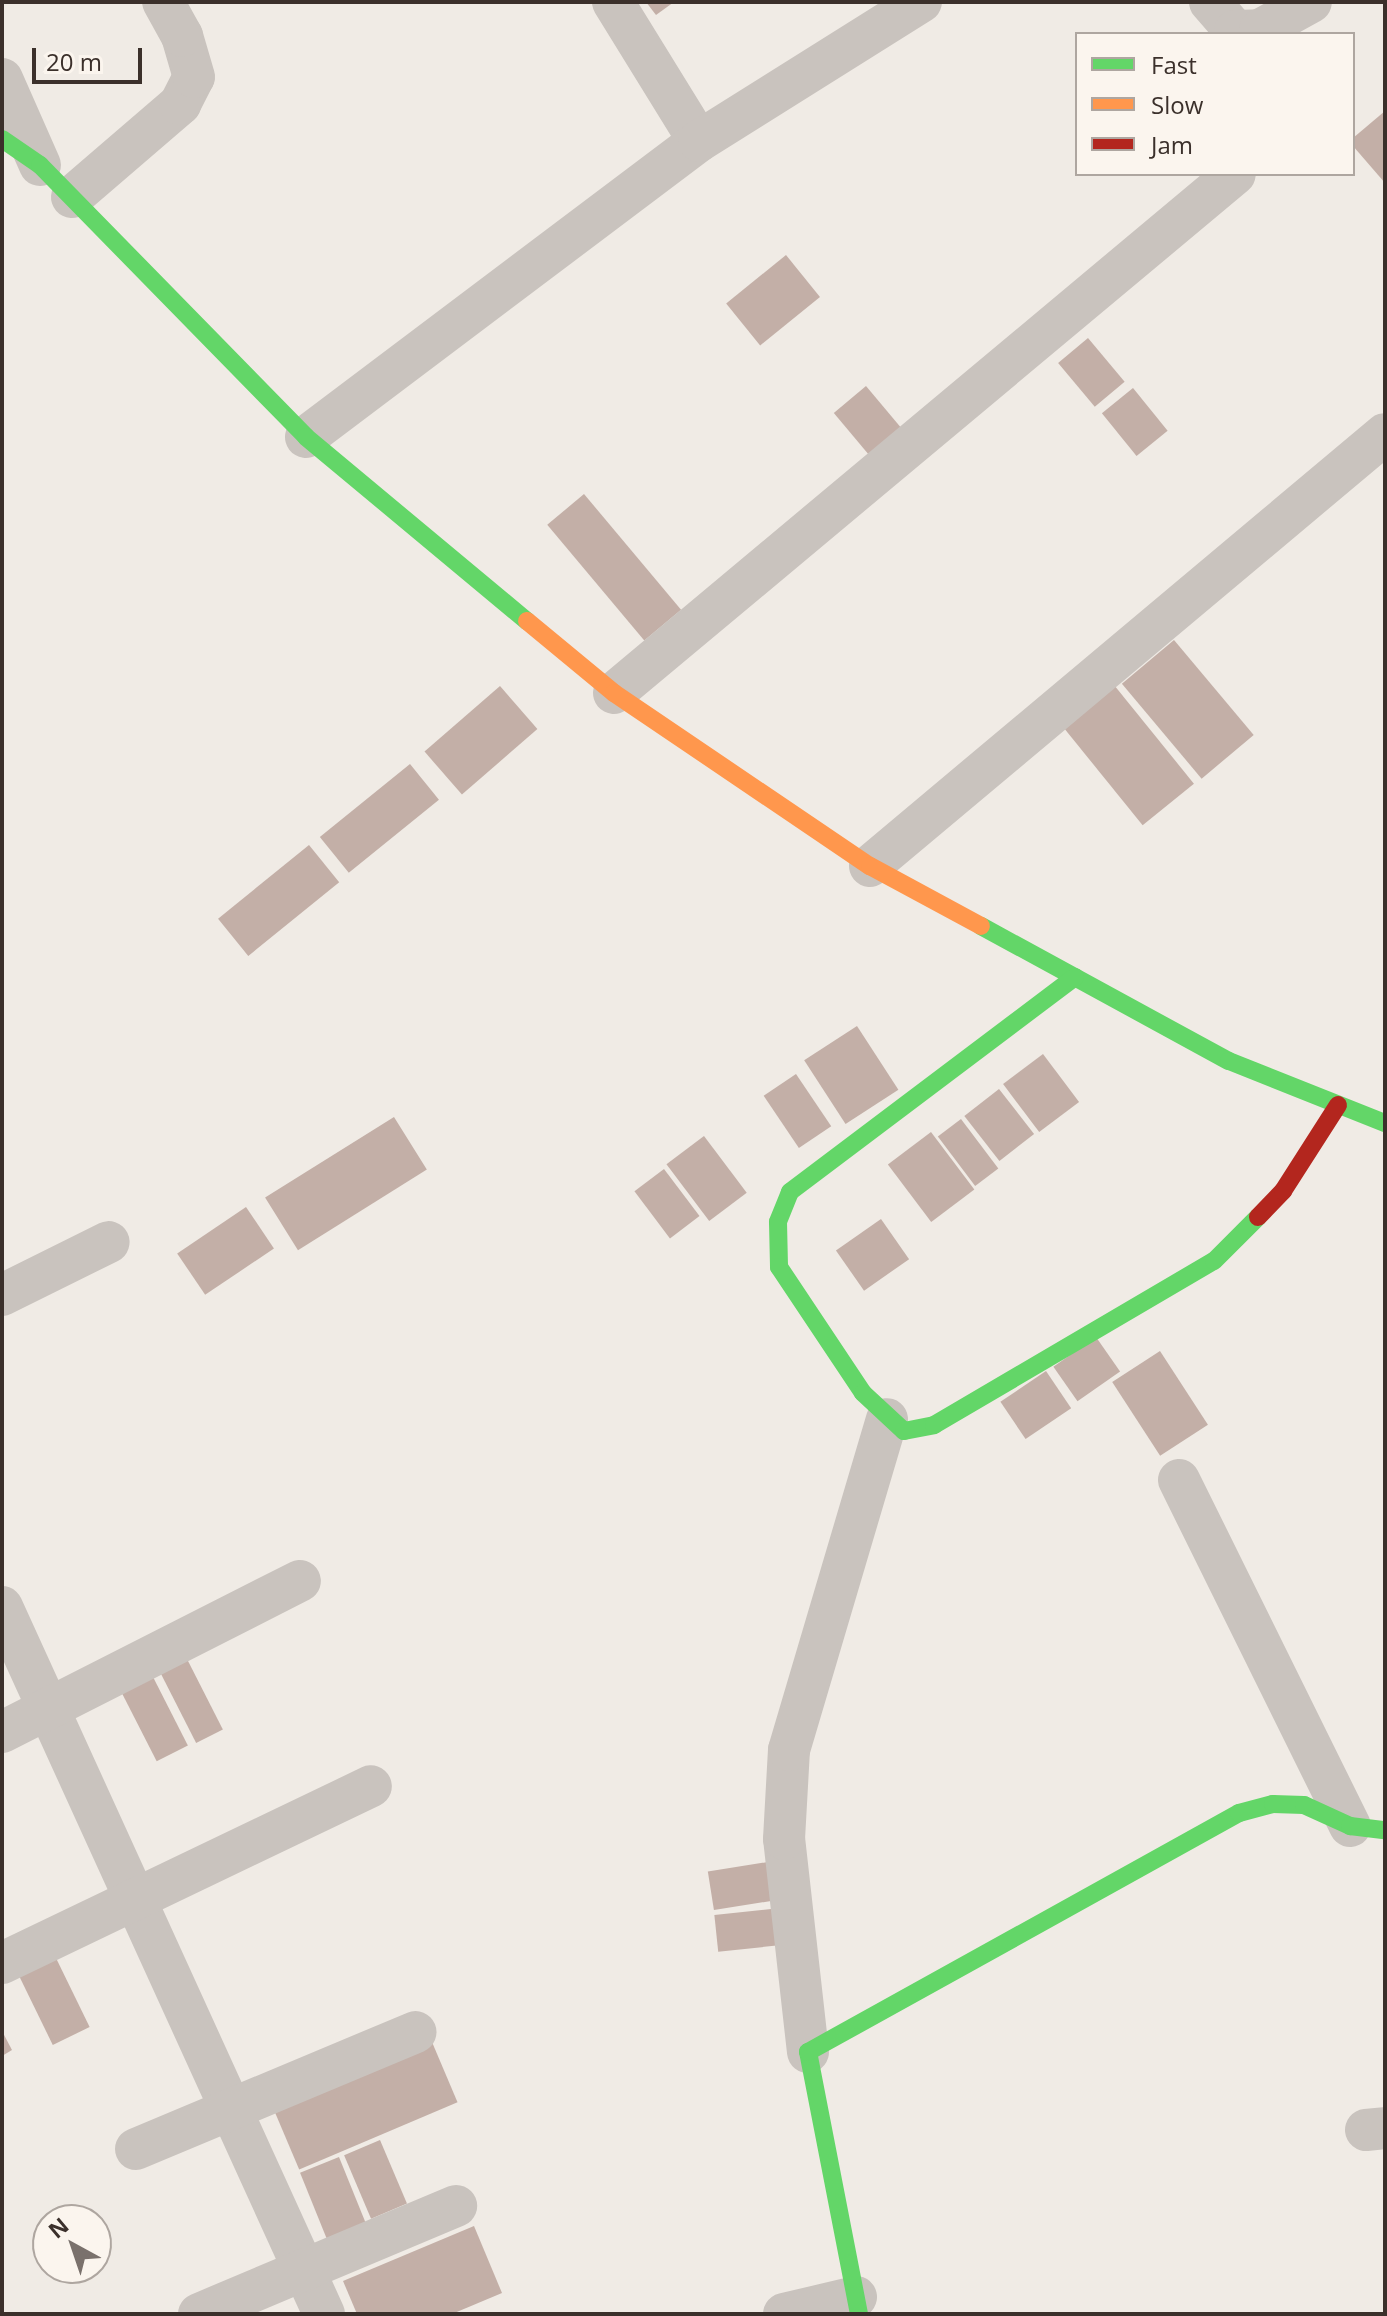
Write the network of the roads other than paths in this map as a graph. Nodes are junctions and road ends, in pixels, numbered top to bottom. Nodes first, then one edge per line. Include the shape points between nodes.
1 (163, 2) edge
2 (613, 2) edge
3 (921, 2) edge
4 (1210, 2) edge
5 (1311, 2) edge
6 (2, 79) edge
7 (2, 139) edge
8 (699, 141) junction
9 (40, 165) junction
10 (1233, 176) edge
11 (72, 197) junction
12 (1385, 434) edge
13 (306, 437) junction
14 (614, 693) junction
15 (870, 866) junction
16 (1075, 977) junction
17 (1338, 1105) junction
18 (1385, 1123) edge
19 (109, 1242) dead end
20 (2, 1295) edge
21 (887, 1419) junction
22 (1179, 1480) dead end
23 (300, 1581) dead end
24 (2, 1607) edge
25 (48, 1707) junction
26 (2, 1732) edge
27 (371, 1786) dead end
28 (1367, 1828) edge
29 (136, 1898) junction
30 (2, 1963) edge
31 (416, 2032) dead end
32 (808, 2052) junction
33 (230, 2106) junction
34 (136, 2149) dead end
35 (456, 2206) dead end
36 (306, 2274) junction
37 (857, 2306) edge
38 (199, 2314) edge
39 (324, 2314) edge
40 (784, 2314) edge

1 - 11 street via 182,36 194,77 180,104
2 - 8 street
3 - 8 street
4 - 5 street via 1235,31 1260,30
6 - 9 street
7 - 9 street
8 - 13 street
9 - 11 street
10 - 14 street
11 - 13 street
12 - 15 street
13 - 14 street
14 - 15 street
15 - 16 street
16 - 17 street via 1229,1061
16 - 21 street via 790,1192 782,1212 779,1267 863,1393
17 - 18 street
17 - 21 street via 1283,1191 1214,1261 934,1425 904,1431
19 - 20 street
21 - 32 street via 789,1750 784,1839
22 - 28 street
23 - 25 street
24 - 25 street
25 - 26 street
25 - 29 street
27 - 29 street
28 - 32 street via 1304,1805 1273,1804 1239,1813
29 - 30 street
29 - 33 street
31 - 33 street
32 - 37 street
33 - 34 street
33 - 36 street
35 - 36 street
36 - 38 street
36 - 39 street
37 - 40 street

